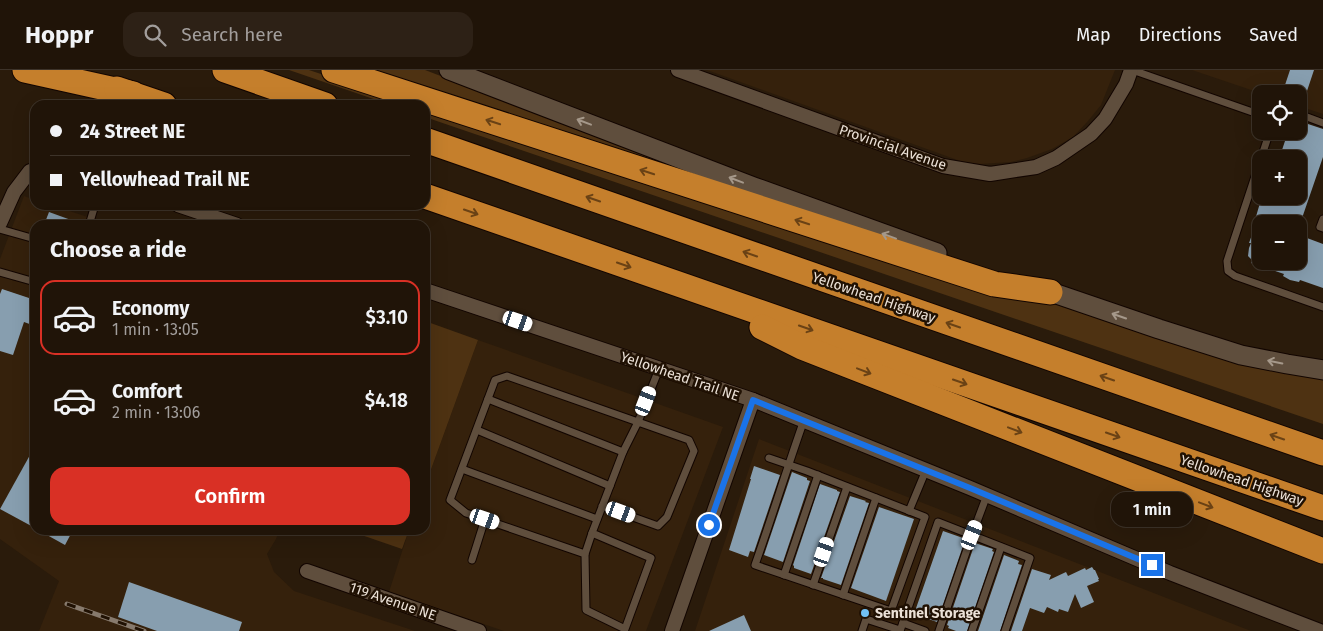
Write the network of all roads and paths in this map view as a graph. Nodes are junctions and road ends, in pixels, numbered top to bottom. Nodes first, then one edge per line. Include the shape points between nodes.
1 (25, 70) edge
2 (63, 70) edge
3 (225, 70) edge
4 (334, 70) edge
5 (449, 70) edge
6 (678, 70) edge
7 (1131, 70) edge
8 (133, 94) junction
9 (150, 100) edge
10 (311, 100) edge
11 (427, 100) edge
12 (430, 101) edge
13 (1252, 113) edge
14 (1307, 117) edge
15 (1323, 123) edge
16 (1267, 140) edge
17 (430, 142) edge
18 (30, 173) edge
19 (430, 198) edge
20 (3, 208) edge
21 (189, 210) edge
22 (1323, 219) edge
23 (212, 220) edge
24 (0, 223) edge
25 (1323, 228) edge
26 (0, 229) edge
27 (30, 238) edge
28 (0, 272) edge
29 (30, 281) edge
30 (678, 284) junction
31 (430, 292) edge
32 (1050, 292) junction
33 (1323, 307) edge
34 (659, 368) junction
35 (1323, 370) edge
36 (488, 399) junction
37 (753, 400) junction
38 (804, 420) junction
39 (638, 422) junction
40 (477, 430) junction
41 (623, 452) junction
42 (1323, 453) edge
43 (769, 458) dead end
44 (789, 465) junction
45 (462, 469) junction
46 (926, 470) junction
47 (818, 475) junction
48 (610, 486) junction
49 (847, 486) junction
50 (987, 495) junction
51 (876, 498) junction
52 (602, 506) junction
53 (1323, 508) edge
54 (910, 511) junction
55 (925, 517) junction
56 (485, 519) junction
57 (597, 519) junction
58 (938, 522) junction
59 (592, 533) junction
60 (972, 535) junction
61 (1001, 547) junction
62 (1323, 551) edge
63 (585, 554) junction
64 (472, 560) dead end
65 (306, 570) dead end
66 (784, 575) junction
67 (813, 585) junction
68 (843, 595) junction
69 (901, 628) edge
70 (1305, 628) edge
71 (479, 631) edge
72 (672, 631) edge
73 (862, 631) edge
74 (925, 631) edge
75 (939, 631) edge
76 (972, 631) edge
77 (1004, 631) edge
78 (1320, 631) edge

1 - 8 highway
2 - 8 highway
3 - 10 highway
11 -> 4 highway
32 -> 5 main road via 754,187
6 - 7 street, Provincial Avenue via 943,166 990,174 1036,167 1092,134 1105,119
7 - 13 lane
8 - 9 highway
32 -> 12 highway via 994,284
14 - 15 lane
16 - 33 lane via 1227,261 1228,271
42 -> 17 highway, Yellowhead Highway
18 - 20 street
19 -> 30 highway, Yellowhead Highway
20 - 24 street
21 - 23 street
22 - 25 lane via 1320,227
26 - 27 lane
28 - 29 lane
30 -> 53 highway, Yellowhead Highway
30 -> 62 highway via 802,347
31 - 34 street, Yellowhead Trail NE
35 -> 32 main road via 1241,355
34 - 37 street, Yellowhead Trail NE
34 - 39 lane
36 - 39 lane via 495,380 507,376
36 - 40 lane
36 - 41 lane
37 - 38 street, Yellowhead Trail NE
37 - 72 street
38 - 44 lane
38 - 46 street, Yellowhead Trail NE
39 - 41 lane
39 - 52 lane via 689,440 694,451 667,517 658,526
40 - 45 lane
40 - 48 lane
41 - 48 lane
43 - 44 lane
44 - 47 lane
44 - 66 lane via 755,566
45 - 56 lane via 450,500 466,513
45 - 57 lane
46 - 50 street, Yellowhead Trail NE
46 - 54 lane
47 - 49 lane
47 - 66 lane
48 - 52 lane
49 - 51 lane
49 - 67 lane
50 - 60 lane
50 - 70 street, Yellowhead Trail NE
51 - 54 lane
51 - 68 lane
52 - 57 lane
54 - 55 lane
55 - 58 lane
55 - 68 lane via 891,611
56 - 63 lane
56 - 64 lane
57 - 59 lane
58 - 60 lane
58 - 69 lane
59 - 63 lane
59 - 63 lane via 651,558 625,629 586,610
60 - 61 lane
60 - 75 lane
61 - 76 lane
61 - 77 lane via 1030,558
65 - 71 street, 119 Avenue NE
66 - 67 lane
67 - 68 lane
69 - 73 lane via 866,619
69 - 74 lane
70 - 78 street, Yellowhead Trail NE

